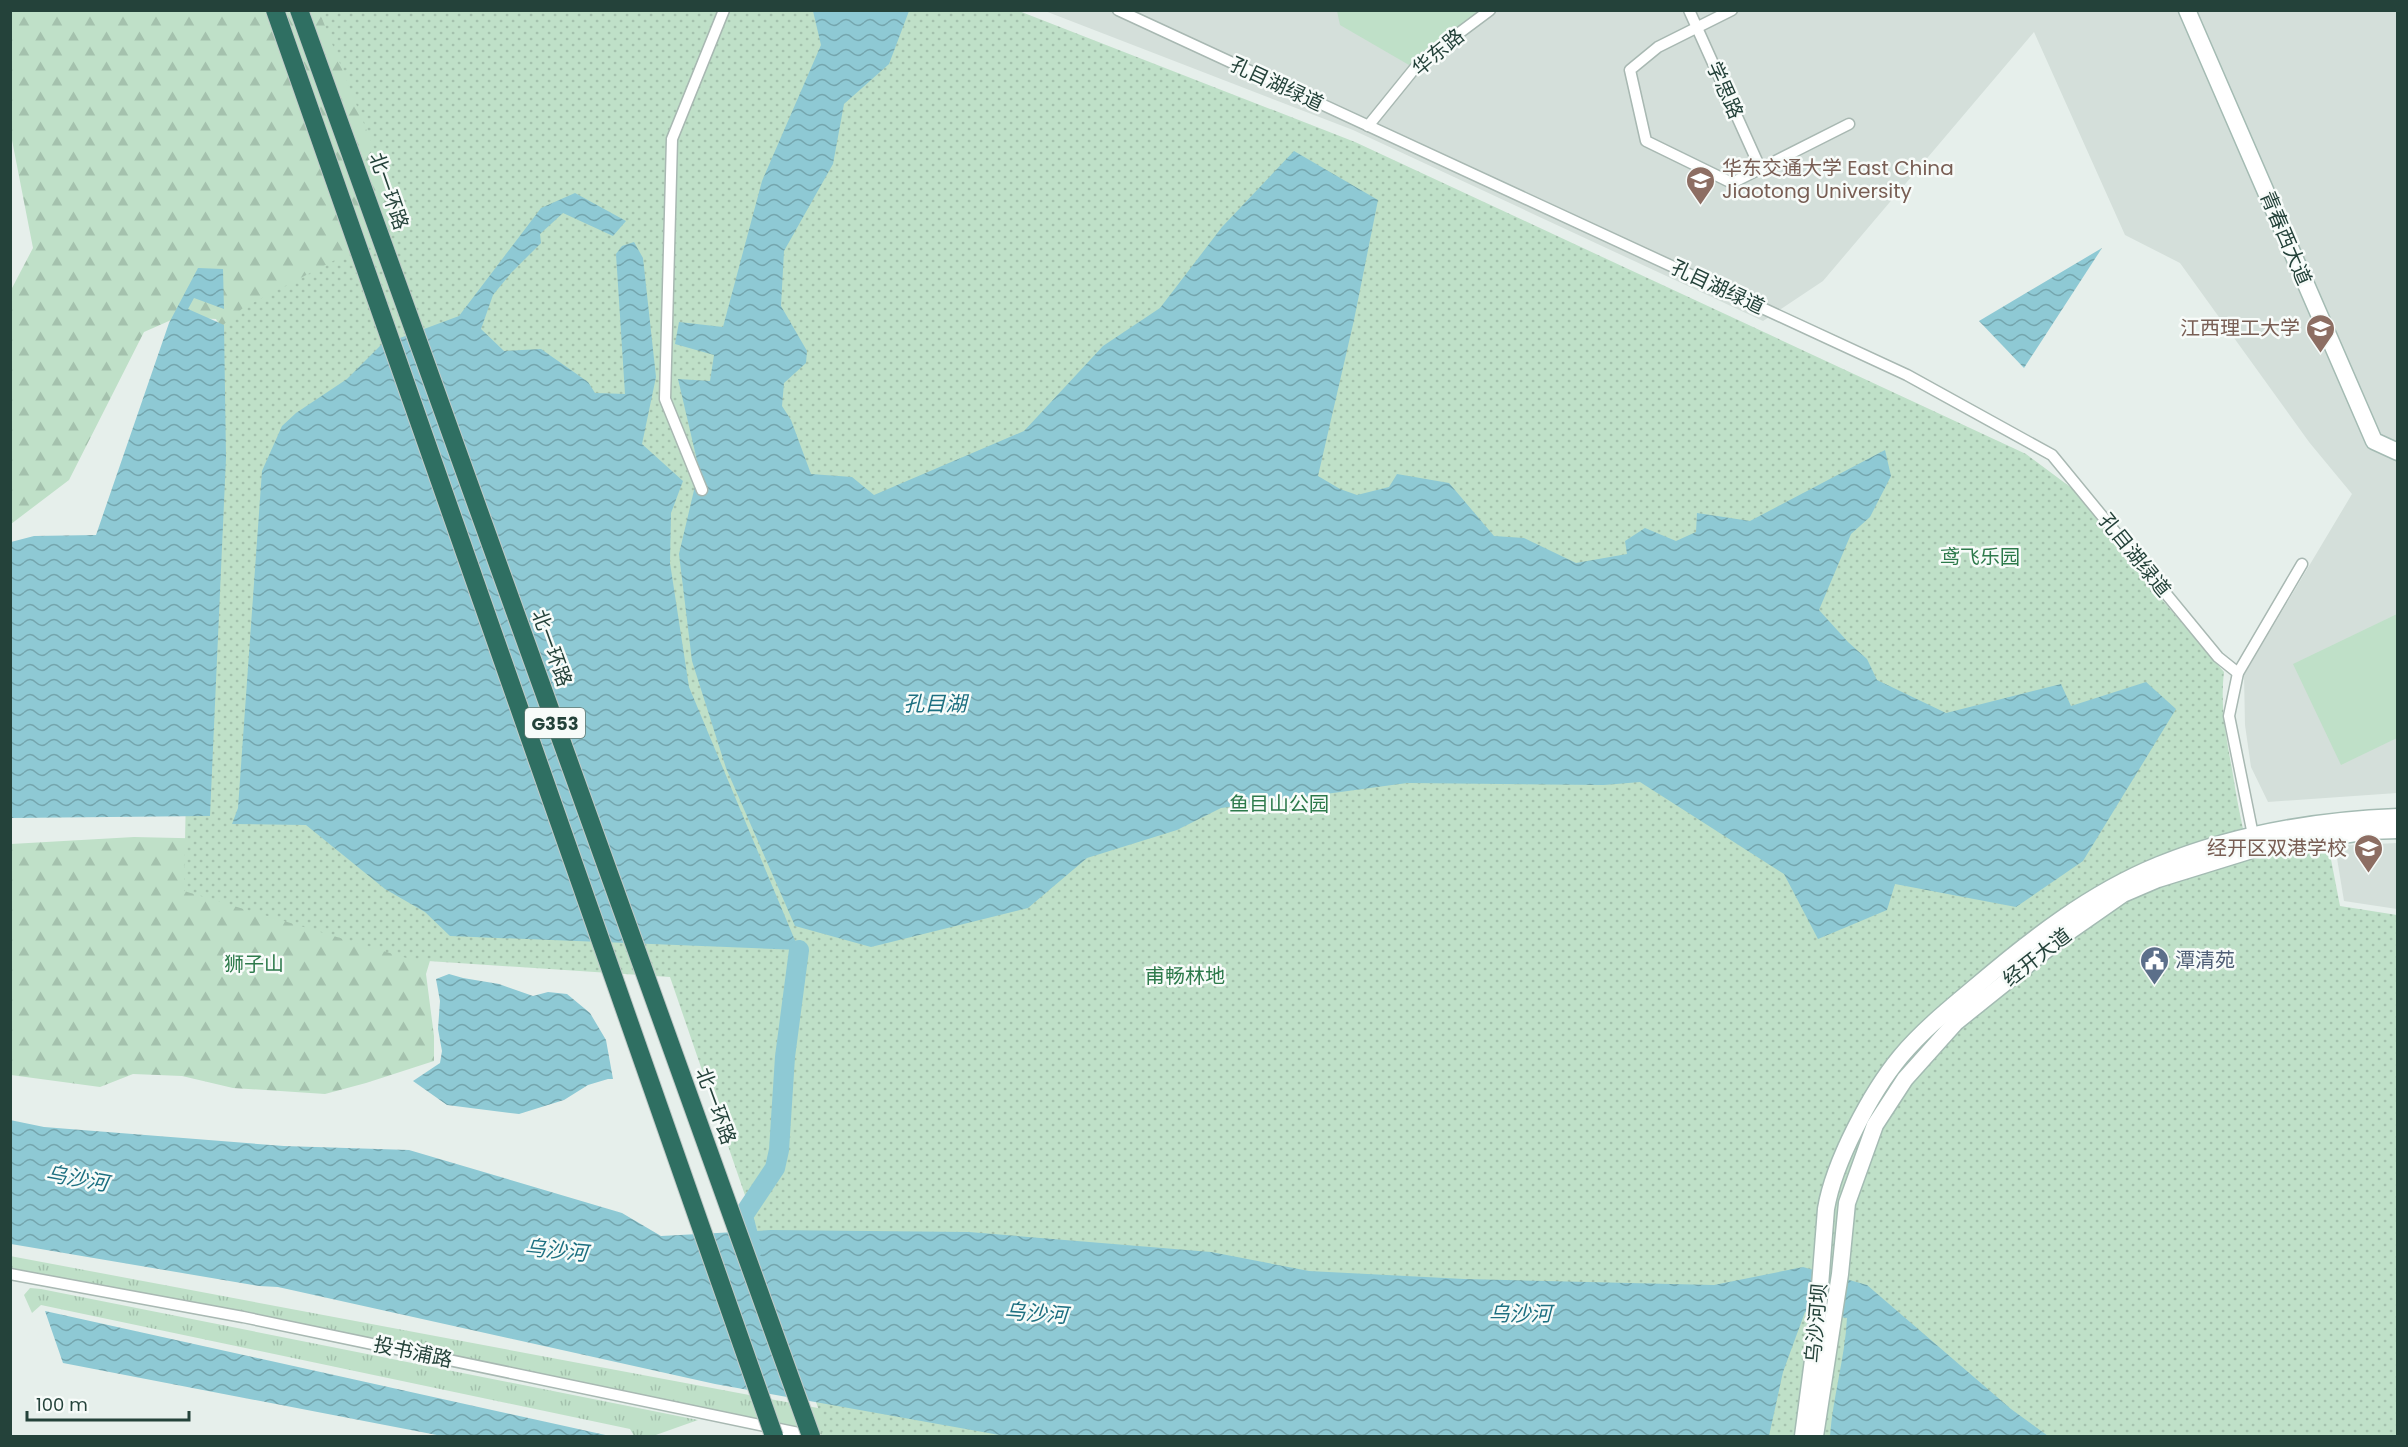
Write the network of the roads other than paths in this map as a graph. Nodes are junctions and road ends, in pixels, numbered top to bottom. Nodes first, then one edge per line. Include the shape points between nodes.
1 (275, 10) edge
2 (299, 10) edge
3 (724, 10) edge
4 (1118, 10) edge
5 (1490, 10) edge
6 (1689, 10) edge
7 (1732, 10) edge
8 (2187, 10) edge
9 (1697, 28) junction
10 (1849, 124) dead end
11 (1368, 126) junction
12 (1761, 170) junction
13 (2397, 452) edge
14 (702, 490) dead end
15 (2302, 564) dead end
16 (2238, 673) junction
17 (2397, 817) edge
18 (2397, 830) edge
19 (2253, 835) junction
20 (1826, 1209) joint
21 (717, 1272) junction
22 (10, 1274) edge
23 (1840, 1274) joint
24 (1823, 1338) junction
25 (765, 1437) edge
26 (774, 1437) edge
27 (813, 1437) edge
28 (1803, 1437) edge
29 (1815, 1437) edge

1 - 21 highway, G353, bridge
2 - 27 highway, 北一环路 / G353, bridge
3 - 14 street via 672,139 665,399
4 - 11 street, 孔目湖绿道
5 - 11 street, 华东路 via 1419,63
6 - 9 street, 学思路
7 - 9 street
8 - 13 main road, 青春西大道 via 2374,441
9 - 12 street, 学思路
9 - 12 street via 1658,46 1630,70 1646,141 1732,183
10 - 12 street
11 - 16 street, 孔目湖绿道 via 1907,375 2052,454 2218,657
15 - 16 street
16 - 19 street via 2229,716
17 - 19 main road, 经开大道
18 - 23 main road, 经开大道 via 2255,849 2158,879 2123,894 2057,940 1956,1022 1905,1078 1875,1125 1847,1203
19 - 20 main road, 经开大道 via 2160,865 2118,884 2020,949 1941,1016 1901,1056 1865,1108 1829,1190
20 - 24 main road, 乌沙河坝
21 - 25 highway, bridge via 728,1334
21 - 26 highway, G353, bridge
22 - 27 street, 投书浦路 via 243,1317
23 - 24 main road, 乌沙河坝
24 - 28 main road, 乌沙河坝
24 - 29 main road, 乌沙河坝

